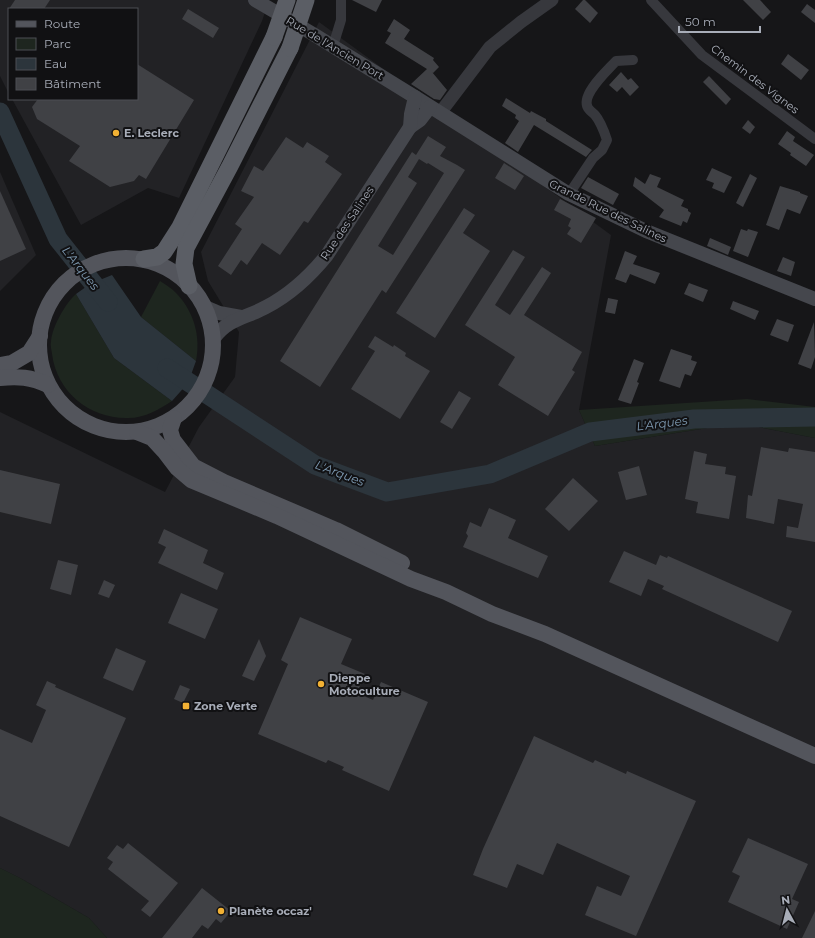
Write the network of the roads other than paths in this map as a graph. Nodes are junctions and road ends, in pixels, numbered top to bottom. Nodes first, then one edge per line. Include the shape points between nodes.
1 (255, 0) edge
2 (288, 0) edge
3 (306, 0) edge
4 (341, 0) edge
5 (552, 0) edge
6 (651, 0) edge
7 (333, 46) junction
8 (633, 60) dead end
9 (415, 97) junction
10 (435, 110) junction
11 (410, 127) junction
12 (815, 139) edge
13 (569, 194) junction
14 (144, 259) junction
15 (189, 286) junction
16 (815, 299) edge
17 (205, 307) junction
18 (241, 317) junction
19 (40, 336) junction
20 (214, 338) junction
21 (0, 364) edge
22 (0, 378) edge
23 (48, 386) junction
24 (178, 414) junction
25 (137, 432) junction
26 (446, 592) junction
27 (815, 756) edge

1 - 7 main road, Rue de l'Ancien Port
2 - 14 highway, bridge via 274,37 180,227 164,252 157,257
3 - 15 highway, bridge via 290,48 186,248 184,264
4 - 7 street via 341,20
5 - 10 street via 490,47
6 - 12 street, Chemin des Vignes via 702,55
7 - 9 main road, Rue de l'Ancien Port
8 - 13 street via 616,61 589,92 585,101 607,140
9 - 10 main road, Grande Rue des Salines
9 - 11 main road, Rue des Salines
10 - 11 main road
10 - 13 main road, Grande Rue des Salines
11 - 18 main road, Rue des Salines via 327,255 314,270 303,282 277,301
13 - 16 main road, Grande Rue des Salines via 646,231
14 - 15 main road via 161,264 176,273
14 - 19 main road via 124,257 105,260 81,269 68,279 51,301 43,317
15 - 17 main road
17 - 18 main road via 219,313
17 - 20 main road
18 - 20 main road, Rue des Salines via 220,330
19 - 21 main road via 29,353 12,363
19 - 23 main road via 38,347 41,367
20 - 24 main road via 209,374 194,400
22 - 23 main road via 14,376 36,379
23 - 25 main road via 66,409 91,425 107,432
24 - 25 main road via 157,426
24 - 26 main road via 170,430 173,440 193,466 336,530 407,566
25 - 26 main road via 152,438 177,468 192,480 412,580
26 - 27 main road

